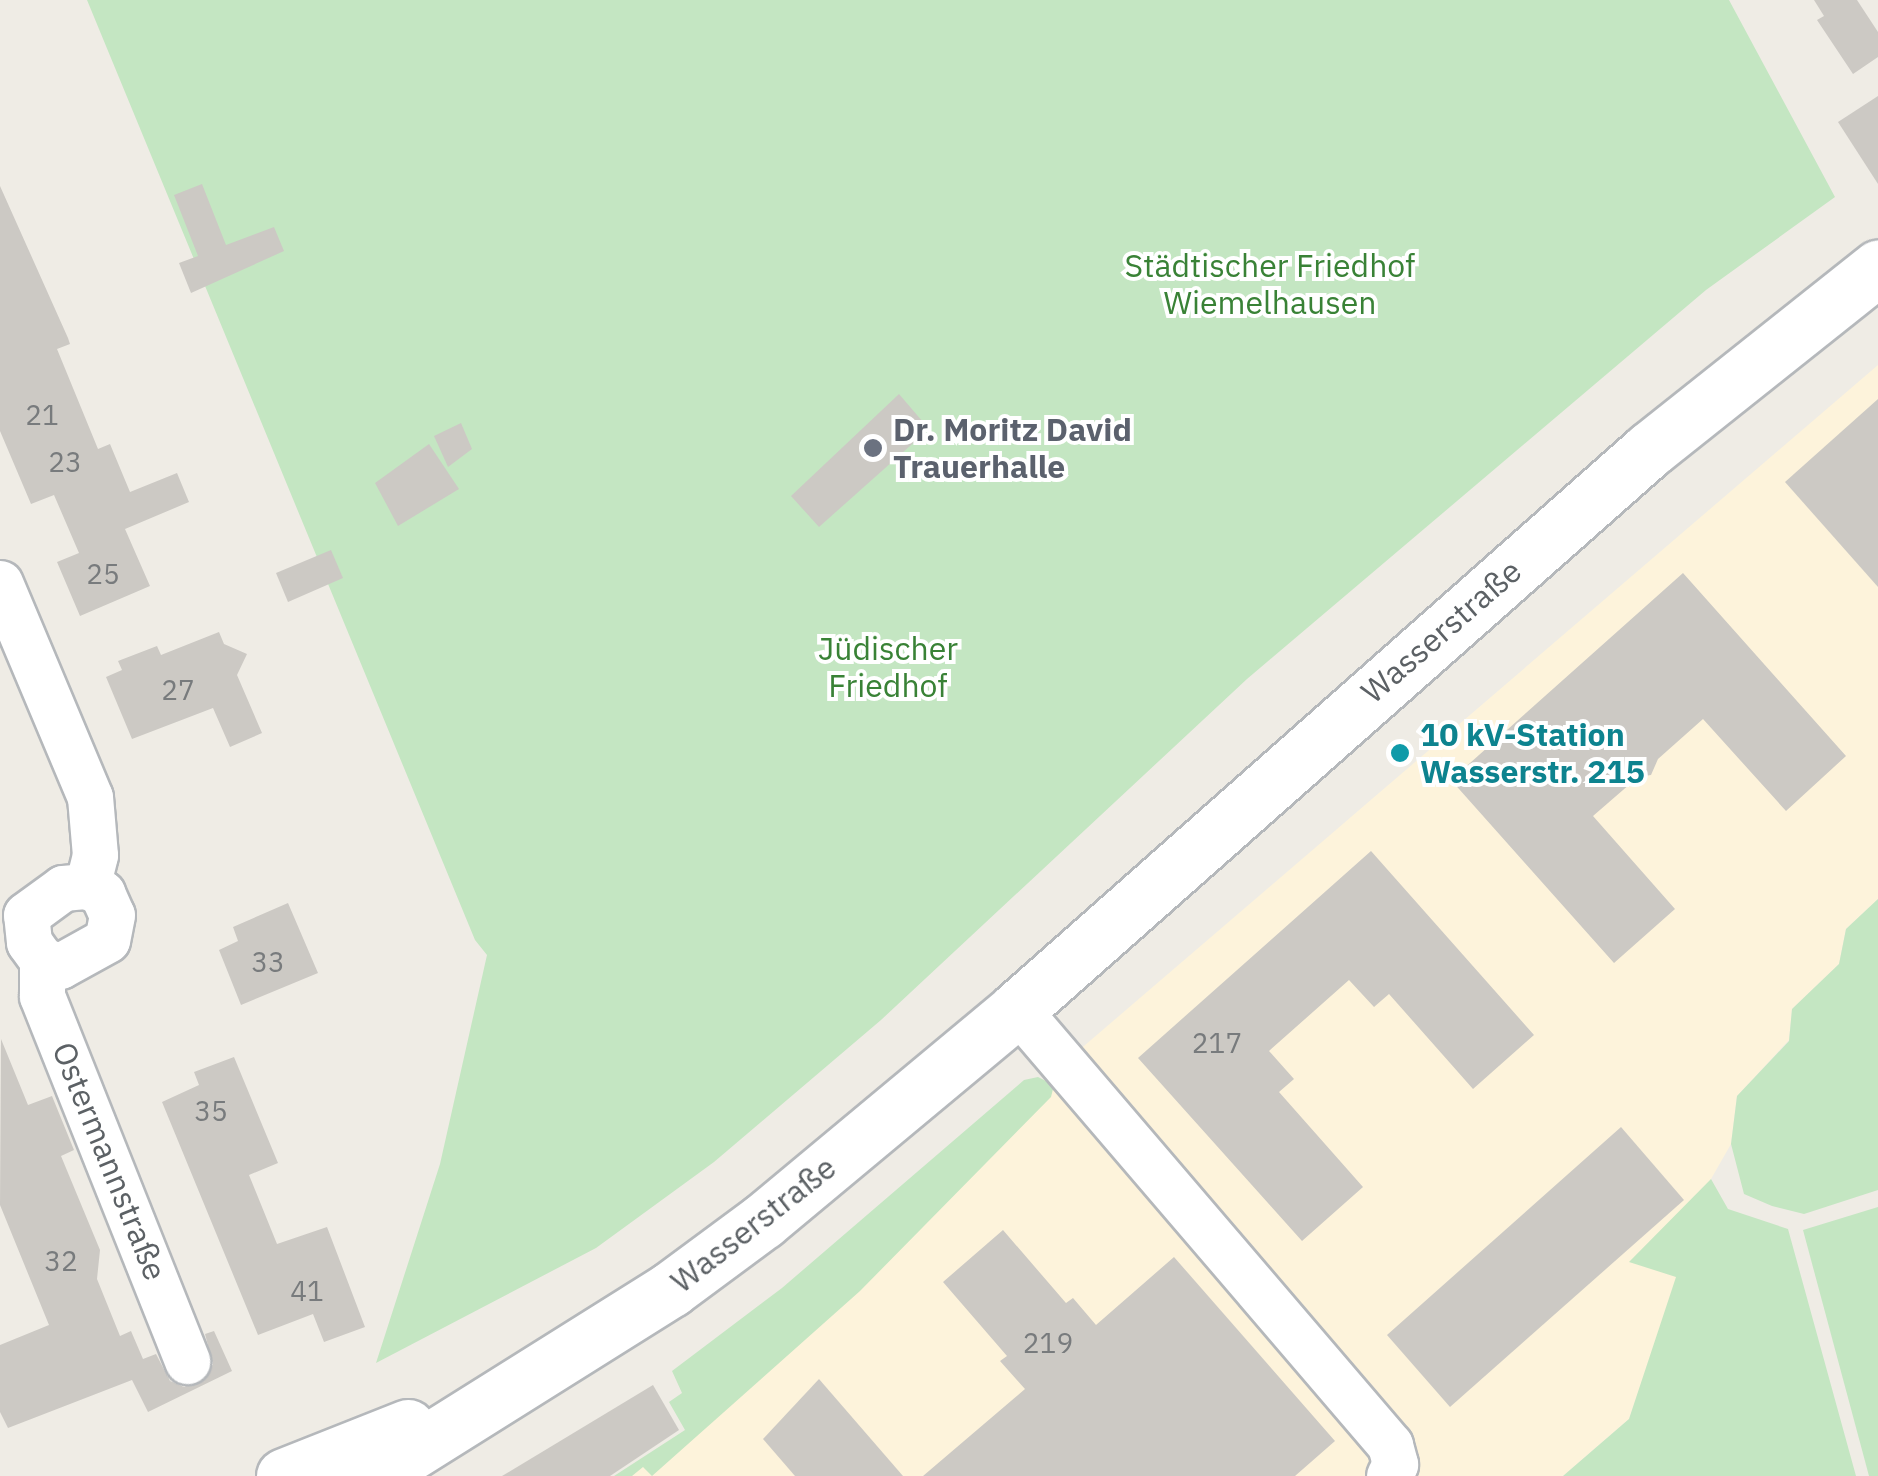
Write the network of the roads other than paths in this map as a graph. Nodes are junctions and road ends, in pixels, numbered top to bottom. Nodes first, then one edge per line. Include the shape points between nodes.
1 (1878, 268) edge
2 (0, 584) edge
3 (1017, 1009) junction
4 (187, 1360) dead end
5 (470, 1414) junction
6 (1399, 1472) edge
7 (284, 1476) edge
8 (373, 1476) edge

1 - 3 main road, Wasserstraße via 1649,450
2 - 4 street, Ostermannstraße via 90,797 95,855 87,886 64,888 26,915 29,942 42,960 42,996
3 - 5 main road, Wasserstraße via 671,1289
3 - 6 street via 1390,1445
5 - 7 main road, Wasserstraße via 406,1428
5 - 8 main road, Wasserstraße

